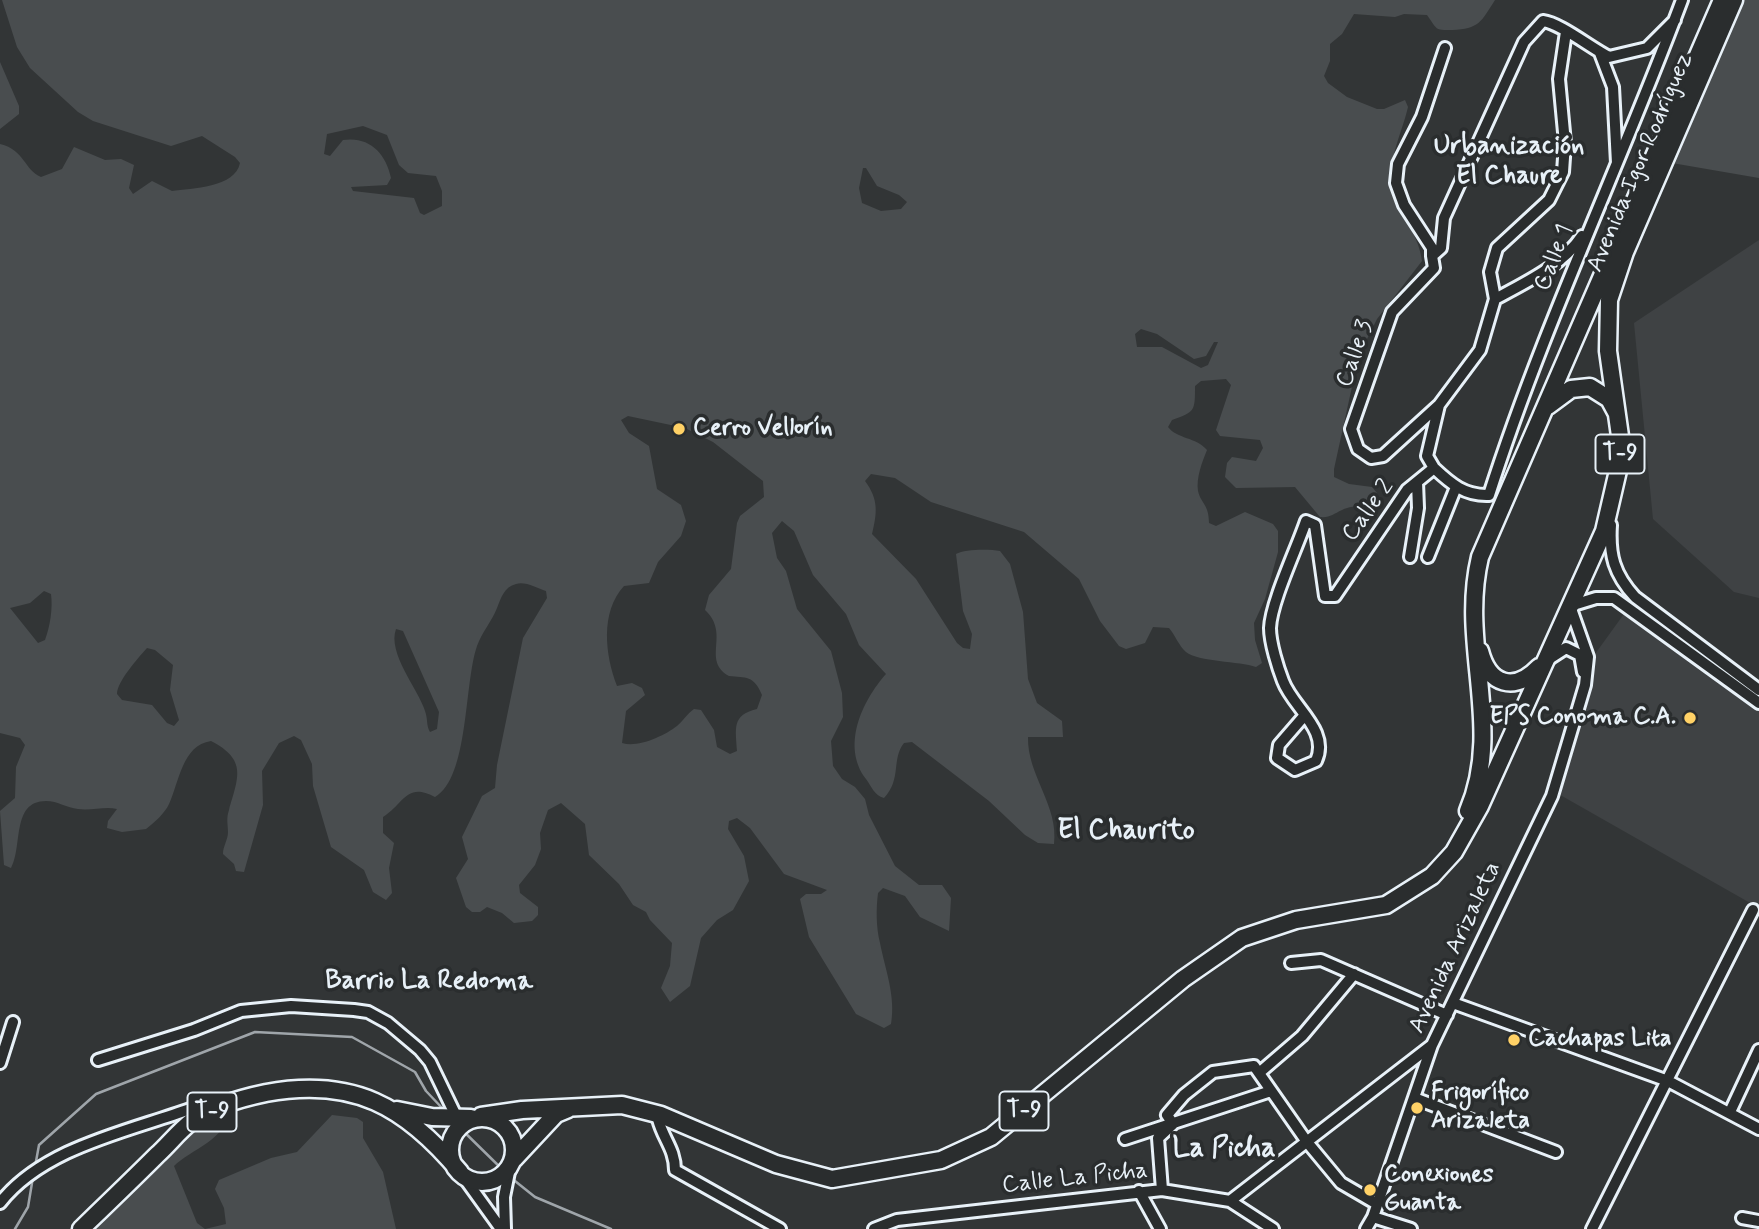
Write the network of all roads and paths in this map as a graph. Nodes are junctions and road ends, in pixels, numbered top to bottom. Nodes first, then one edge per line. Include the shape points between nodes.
1 (1682, 0) edge
2 (1722, 0) edge
3 (1734, 0) edge
4 (1675, 20) junction
5 (1566, 32) junction
6 (1445, 48) dead end
7 (1600, 52) junction
8 (1618, 168) junction
9 (1592, 222) junction
10 (1432, 256) junction
11 (1495, 299) junction
12 (1440, 405) junction
13 (1546, 407) junction
14 (1618, 415) junction
15 (1434, 468) junction
16 (1417, 482) junction
17 (1456, 487) junction
18 (1613, 502) junction
19 (1410, 557) dead end
20 (1427, 557) dead end
21 (1570, 606) junction
22 (1472, 614) junction
23 (1545, 662) junction
24 (1586, 685) junction
25 (1759, 690) edge
26 (1759, 703) edge
27 (1305, 715) junction
28 (1421, 884) junction
29 (1753, 910) dead end
30 (1290, 963) dead end
31 (1354, 974) junction
32 (1453, 1003) junction
33 (1447, 1015) junction
34 (13, 1022) dead end
35 (1432, 1045) junction
36 (1759, 1050) edge
37 (98, 1060) dead end
38 (0, 1063) edge
39 (1259, 1073) junction
40 (1668, 1081) junction
41 (1272, 1091) junction
42 (1414, 1098) junction
43 (230, 1103) junction
44 (381, 1105) junction
45 (588, 1105) junction
46 (1730, 1112) junction
47 (661, 1115) junction
48 (463, 1121) junction
49 (1173, 1124) junction
50 (1759, 1129) edge
51 (1125, 1139) dead end
52 (1307, 1142) junction
53 (1556, 1152) dead end
54 (512, 1163) junction
55 (460, 1172) junction
56 (1162, 1190) junction
57 (1139, 1191) junction
58 (1230, 1201) junction
59 (0, 1203) edge
60 (1377, 1204) junction
61 (1373, 1217) junction
62 (1742, 1218) dead end
63 (1759, 1221) edge
64 (81, 1229) edge
65 (503, 1229) edge
66 (780, 1229) edge
67 (874, 1229) edge
68 (1160, 1229) edge
69 (1273, 1229) edge
70 (1366, 1229) edge
71 (1411, 1229) edge
72 (1592, 1229) edge

1 - 4 street, Calle 1
2 - 13 highway, Avenida Igor Rodríguez / T-9
3 - 14 highway, Avenida Igor Rodríguez / T-9 via 1614,279 1607,337
4 - 7 street via 1647,48 1609,57
4 - 8 street, Calle 1
5 - 7 street
5 - 10 street, Calle 3 via 1543,21 1524,42 1444,218 1441,248
5 - 11 street via 1559,79 1563,172 1549,200 1497,248 1490,272
6 - 10 street via 1422,117 1398,164 1396,183 1404,205 1432,248
7 - 8 street via 1613,87
8 - 9 street, Calle 1
9 - 11 street via 1576,245 1535,278
9 - 17 street, Calle 1 via 1489,495 1476,496
10 - 12 street, Calle 3 via 1434,268 1392,312 1351,429 1358,449 1371,458 1383,456
11 - 12 street via 1480,350
12 - 15 street via 1427,456
13 - 14 highway, T-9 via 1571,390 1590,387 1609,400
13 - 22 highway, Avenida Igor Rodríguez / T-9 via 1480,558
14 - 18 highway, Avenida Igor Rodríguez / T-9 via 1620,462
15 - 16 street, Calle 2
15 - 17 street
16 - 19 street
16 - 27 street, Calle 2 via 1335,596 1325,596 1315,525 1306,521 1270,629 1283,682
17 - 20 street
18 - 21 highway, Avenida Igor Rodríguez / T-9
18 - 25 street via 1610,552 1619,579 1635,597
21 - 23 highway, Avenida Igor Rodríguez / T-9
21 - 24 street, Avenida Arizaleta via 1588,657
21 - 26 street via 1614,598
22 - 23 highway, T-9 via 1489,673 1503,681 1520,681
22 - 28 highway, Avenida Igor Rodríguez / T-9 via 1484,755 1460,829
23 - 24 street via 1566,648 1572,650 1580,656
23 - 28 highway, Avenida Igor Rodríguez / T-9 via 1466,831 1454,852
24 - 32 street, Avenida Arizaleta via 1552,796
27 - 27 street, Calle 2 via 1320,739 1320,751 1308,766 1295,770 1277,758 1279,746
28 - 47 highway, Avenida Igor Rodríguez / T-9 via 1386,905 1296,920 1242,938 1183,979 991,1137 941,1160 832,1179 776,1164
29 - 40 street
30 - 31 street via 1321,960
31 - 33 street
31 - 39 street via 1302,1036
32 - 33 street, Avenida Arizaleta
32 - 40 street
33 - 35 street, Avenida Arizaleta
34 - 38 street
35 - 42 street, Avenida Arizaleta
35 - 52 street
36 - 46 street
37 - 48 street via 241,1011 291,1006 369,1012 420,1050
39 - 41 street
39 - 49 street via 1254,1066 1213,1072 1167,1115
40 - 46 street
40 - 72 street
41 - 49 street
41 - 52 street
42 - 53 street
42 - 60 street, Avenida Arizaleta
43 - 44 highway, T-9 via 321,1086
43 - 59 street via 190,1109 54,1160 31,1172
43 - 64 highway, T-9 via 193,1120
44 - 48 highway, T-9
44 - 55 highway, T-9 via 424,1132
45 - 47 highway, Avenida Igor Rodríguez / T-9 via 622,1105
45 - 48 highway, Avenida Igor Rodríguez / T-9
45 - 54 highway, Avenida Igor Rodríguez / T-9 via 556,1114
46 - 50 street
47 - 66 street via 658,1119 671,1144 675,1170
48 - 54 highway, T-9 via 503,1126 510,1134
48 - 55 highway via 451,1153
49 - 51 street
49 - 56 street via 1158,1138
52 - 58 street
52 - 60 street via 1341,1183
54 - 55 highway, T-9 via 495,1180 478,1183
54 - 65 street
55 - 65 street
56 - 57 street, Calle La Picha
56 - 58 street, Calle La Picha
57 - 67 street, Calle La Picha via 897,1220
57 - 68 street
58 - 69 street, Calle La Picha
60 - 61 street, Avenida Arizaleta
61 - 70 street, Avenida Arizaleta
61 - 71 street
62 - 63 street

